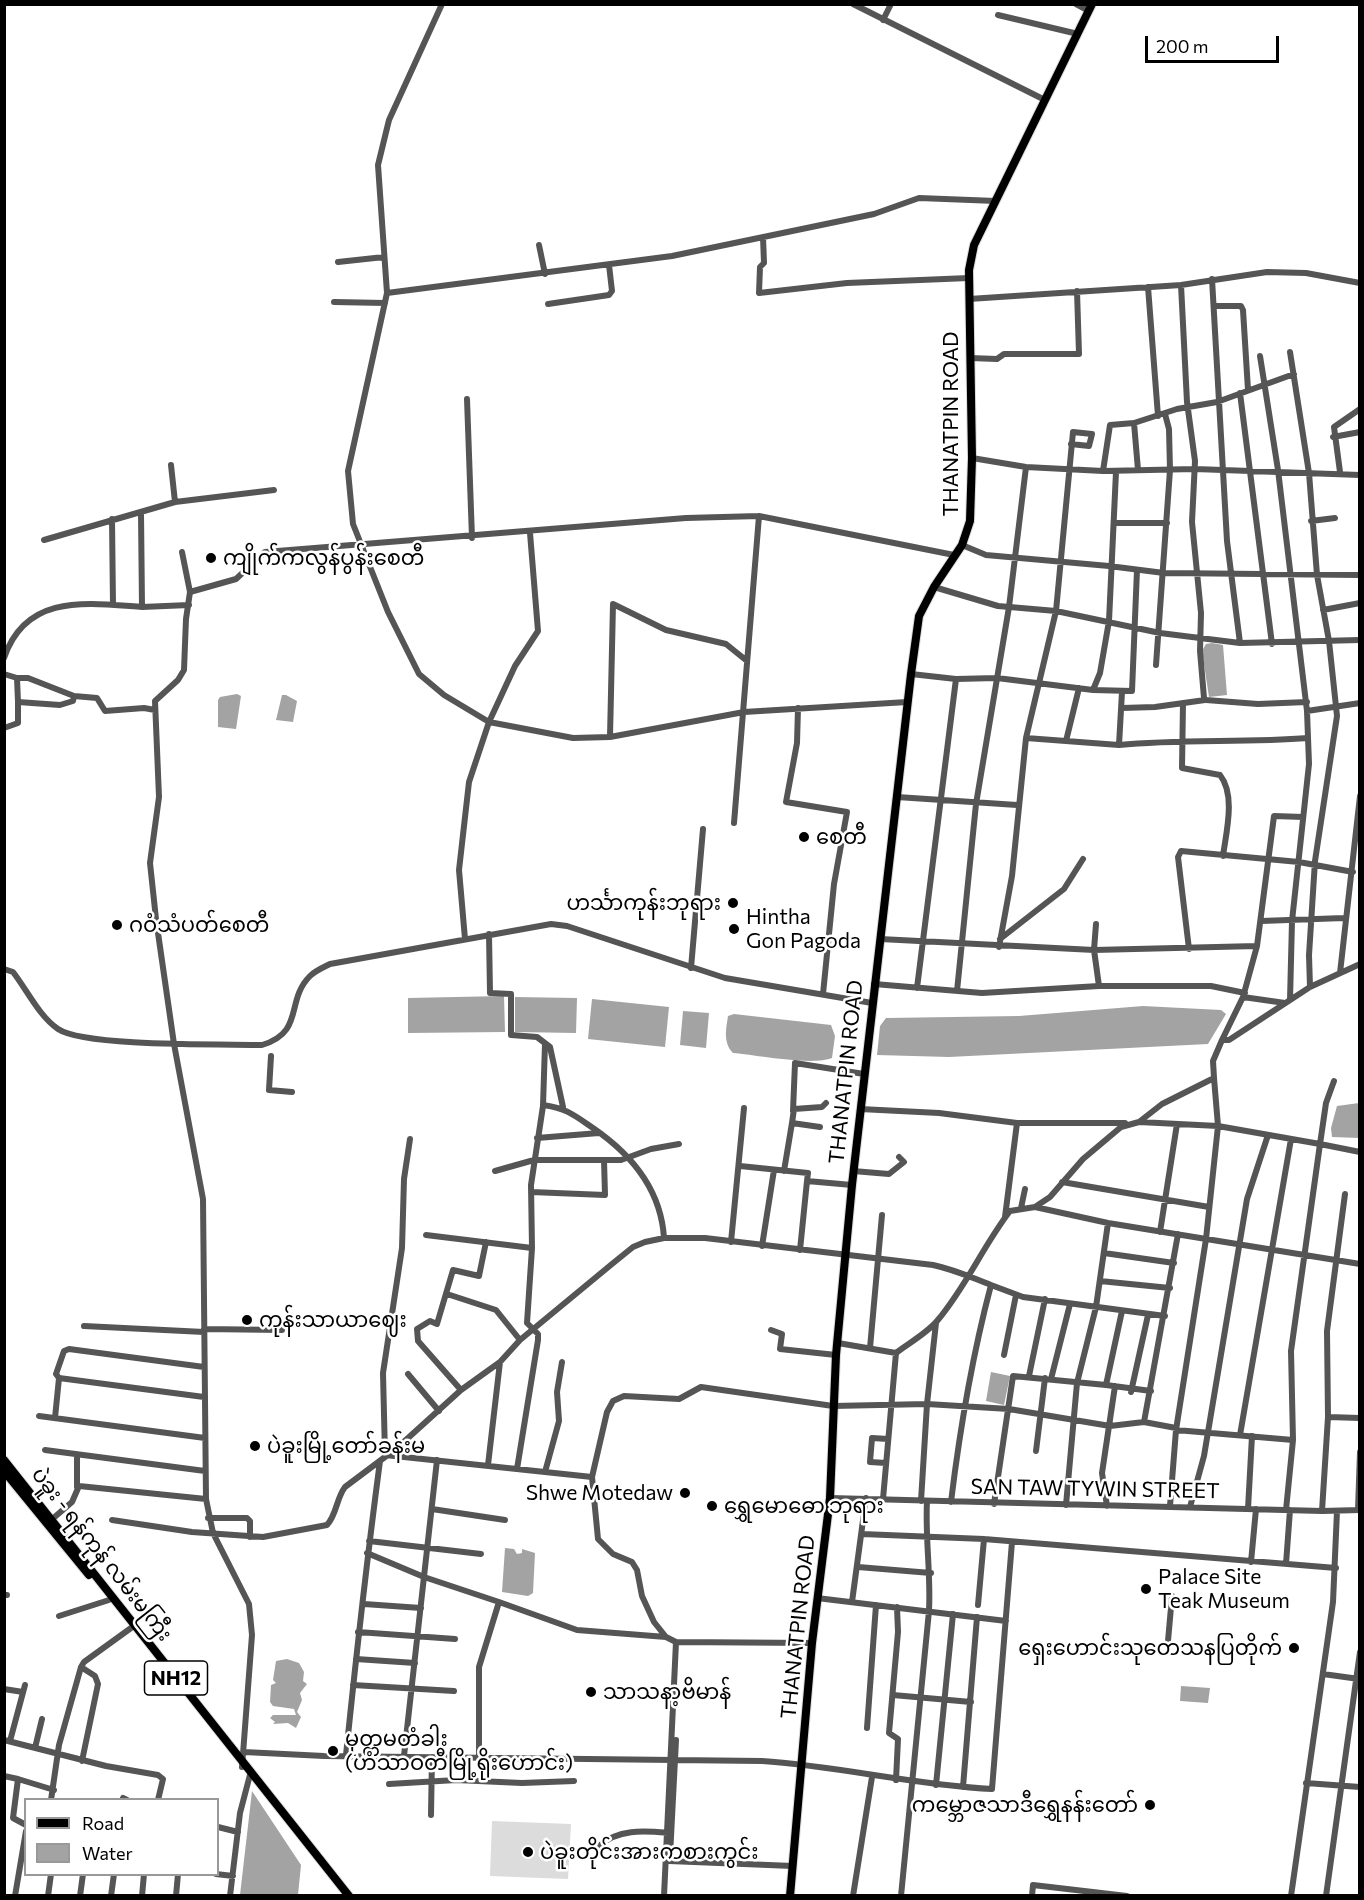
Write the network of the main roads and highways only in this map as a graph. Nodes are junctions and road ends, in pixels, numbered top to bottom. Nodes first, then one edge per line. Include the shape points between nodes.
1 (1090, 8) edge
2 (4, 1460) edge
3 (4, 1471) edge
4 (50, 1521) junction
5 (243, 1760) junction
6 (250, 1774) junction
7 (343, 1896) edge
8 (349, 1896) edge
9 (790, 1896) edge

1 - 9 main road, THANATPIN ROAD via 974,245 969,278 970,521 962,545 919,616 910,674 853,1171 836,1355 830,1498 812,1643
2 - 4 highway, ပဲခူး - ရန်ကုန် လမ်းမကြီး / NH12
3 - 4 highway, ပဲခူး - ရန်ကုန် လမ်းမကြီး / NH12
4 - 5 highway, ပဲခူး - ရန်ကုန် လမ်းမကြီး / NH12
4 - 5 highway, ပဲခူး - ရန်ကုန် လမ်းမကြီး / NH12 via 131,1628
5 - 6 highway, ပဲခူး - ရန်ကုန် လမ်းမကြီး / NH12
6 - 7 highway, ပဲခူး - ရန်ကုန် လမ်းမကြီး / NH12
6 - 8 highway, ပဲခူး - ရန်ကုန် လမ်းမကြီး / NH12

